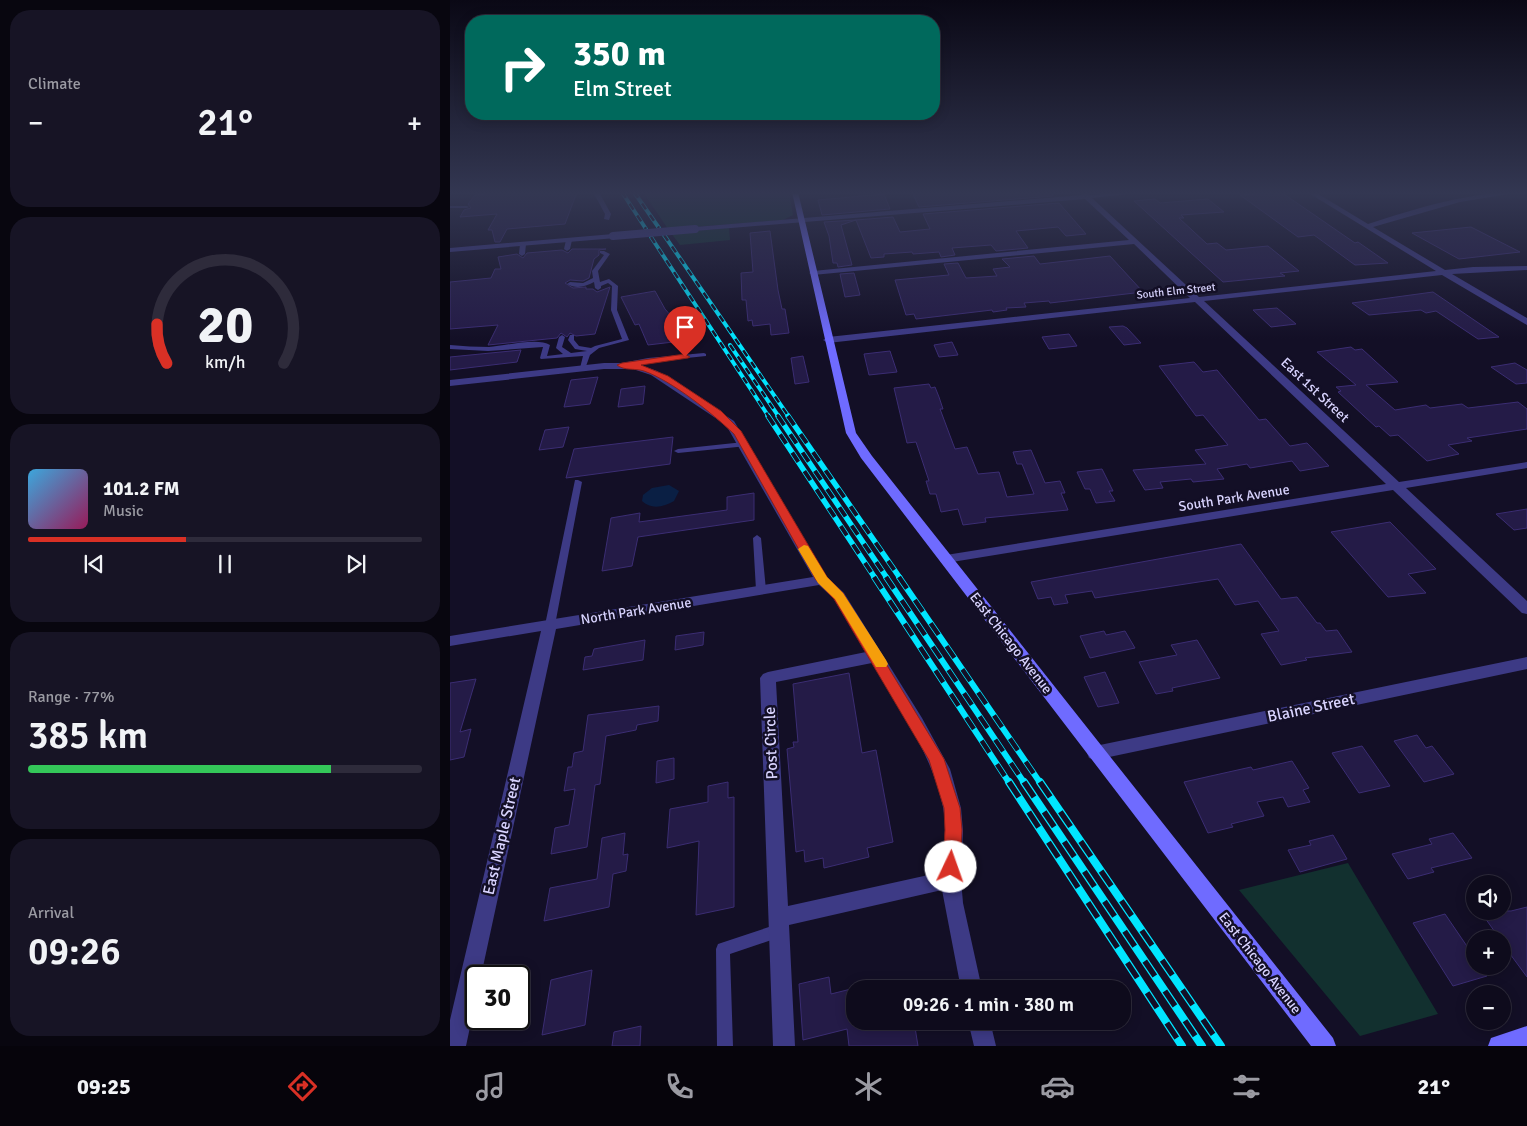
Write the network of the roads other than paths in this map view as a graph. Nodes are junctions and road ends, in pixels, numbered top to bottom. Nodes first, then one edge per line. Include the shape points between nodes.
1 (569, 240) edge
2 (560, 241) edge
3 (806, 241) edge
4 (1391, 241) edge
5 (1135, 242) joint
6 (523, 244) junction
7 (450, 250) edge
8 (567, 250) dead end
9 (602, 252) dead end
10 (522, 254) dead end
11 (1527, 268) edge
12 (813, 273) junction
13 (1444, 273) junction
14 (597, 278) junction
15 (575, 287) dead end
16 (1198, 300) junction
17 (614, 310) joint
18 (1527, 322) edge
19 (572, 336) dead end
20 (562, 337) dead end
21 (828, 340) junction
22 (450, 347) edge
23 (589, 352) junction
24 (704, 355) dead end
25 (570, 356) junction
26 (622, 365) junction
27 (583, 368) junction
28 (450, 383) edge
29 (744, 444) junction
30 (678, 451) dead end
31 (1527, 465) edge
32 (578, 482) dead end
33 (1397, 488) junction
34 (758, 538) dead end
35 (946, 559) junction
36 (822, 580) junction
37 (761, 590) junction
38 (1527, 609) edge
39 (550, 625) junction
40 (450, 641) edge
41 (876, 656) junction
42 (1527, 663) edge
43 (1095, 752) junction
44 (951, 879) junction
45 (777, 925) junction
46 (970, 980) edge
47 (982, 1030) edge
48 (1527, 1038) edge
49 (455, 1046) edge
50 (725, 1046) edge
51 (784, 1046) edge
52 (985, 1046) edge
53 (1325, 1046) edge
54 (1499, 1046) edge

1 - 8 lane
2 - 6 street
3 - 12 main road, East Chicago Avenue
4 - 13 street
5 - 12 street
5 - 16 street, East 1st Street
6 - 7 street
6 - 10 lane
9 - 14 lane via 607,254 597,266
11 - 13 street, South Elm Street via 1485,268
12 - 21 main road, East Chicago Avenue
13 - 16 street, South Elm Street
13 - 18 street
14 - 15 lane via 589,284
14 - 17 lane via 598,287 605,281 614,283
16 - 21 street, South Elm Street
16 - 33 street, East 1st Street
17 - 23 lane via 626,340
19 - 23 lane via 577,348
20 - 25 lane via 560,348
21 - 35 main road, East Chicago Avenue via 851,433
22 - 25 lane via 488,349 538,344 547,345 543,358
23 - 25 lane
23 - 27 lane
24 - 26 lane
26 - 27 street
26 - 29 street via 645,369 688,393 730,423
27 - 28 street
29 - 30 lane
29 - 36 street
31 - 33 street, South Park Avenue
32 - 39 lane
33 - 35 street, South Park Avenue
33 - 38 street, East 1st Street
34 - 37 lane
35 - 43 main road, East Chicago Avenue
36 - 37 street, North Park Avenue
36 - 41 street via 839,596
37 - 39 street, North Park Avenue
39 - 40 street, North Park Avenue
39 - 49 street, East Maple Street
41 - 44 street via 941,769 952,808 954,830
41 - 45 street, Post Circle via 768,678
42 - 43 street, Blaine Street
43 - 53 main road, East Chicago Avenue
44 - 45 street
44 - 46 street via 953,904
45 - 50 lane via 723,949
45 - 51 street, Post Circle
47 - 52 street
48 - 54 main road

